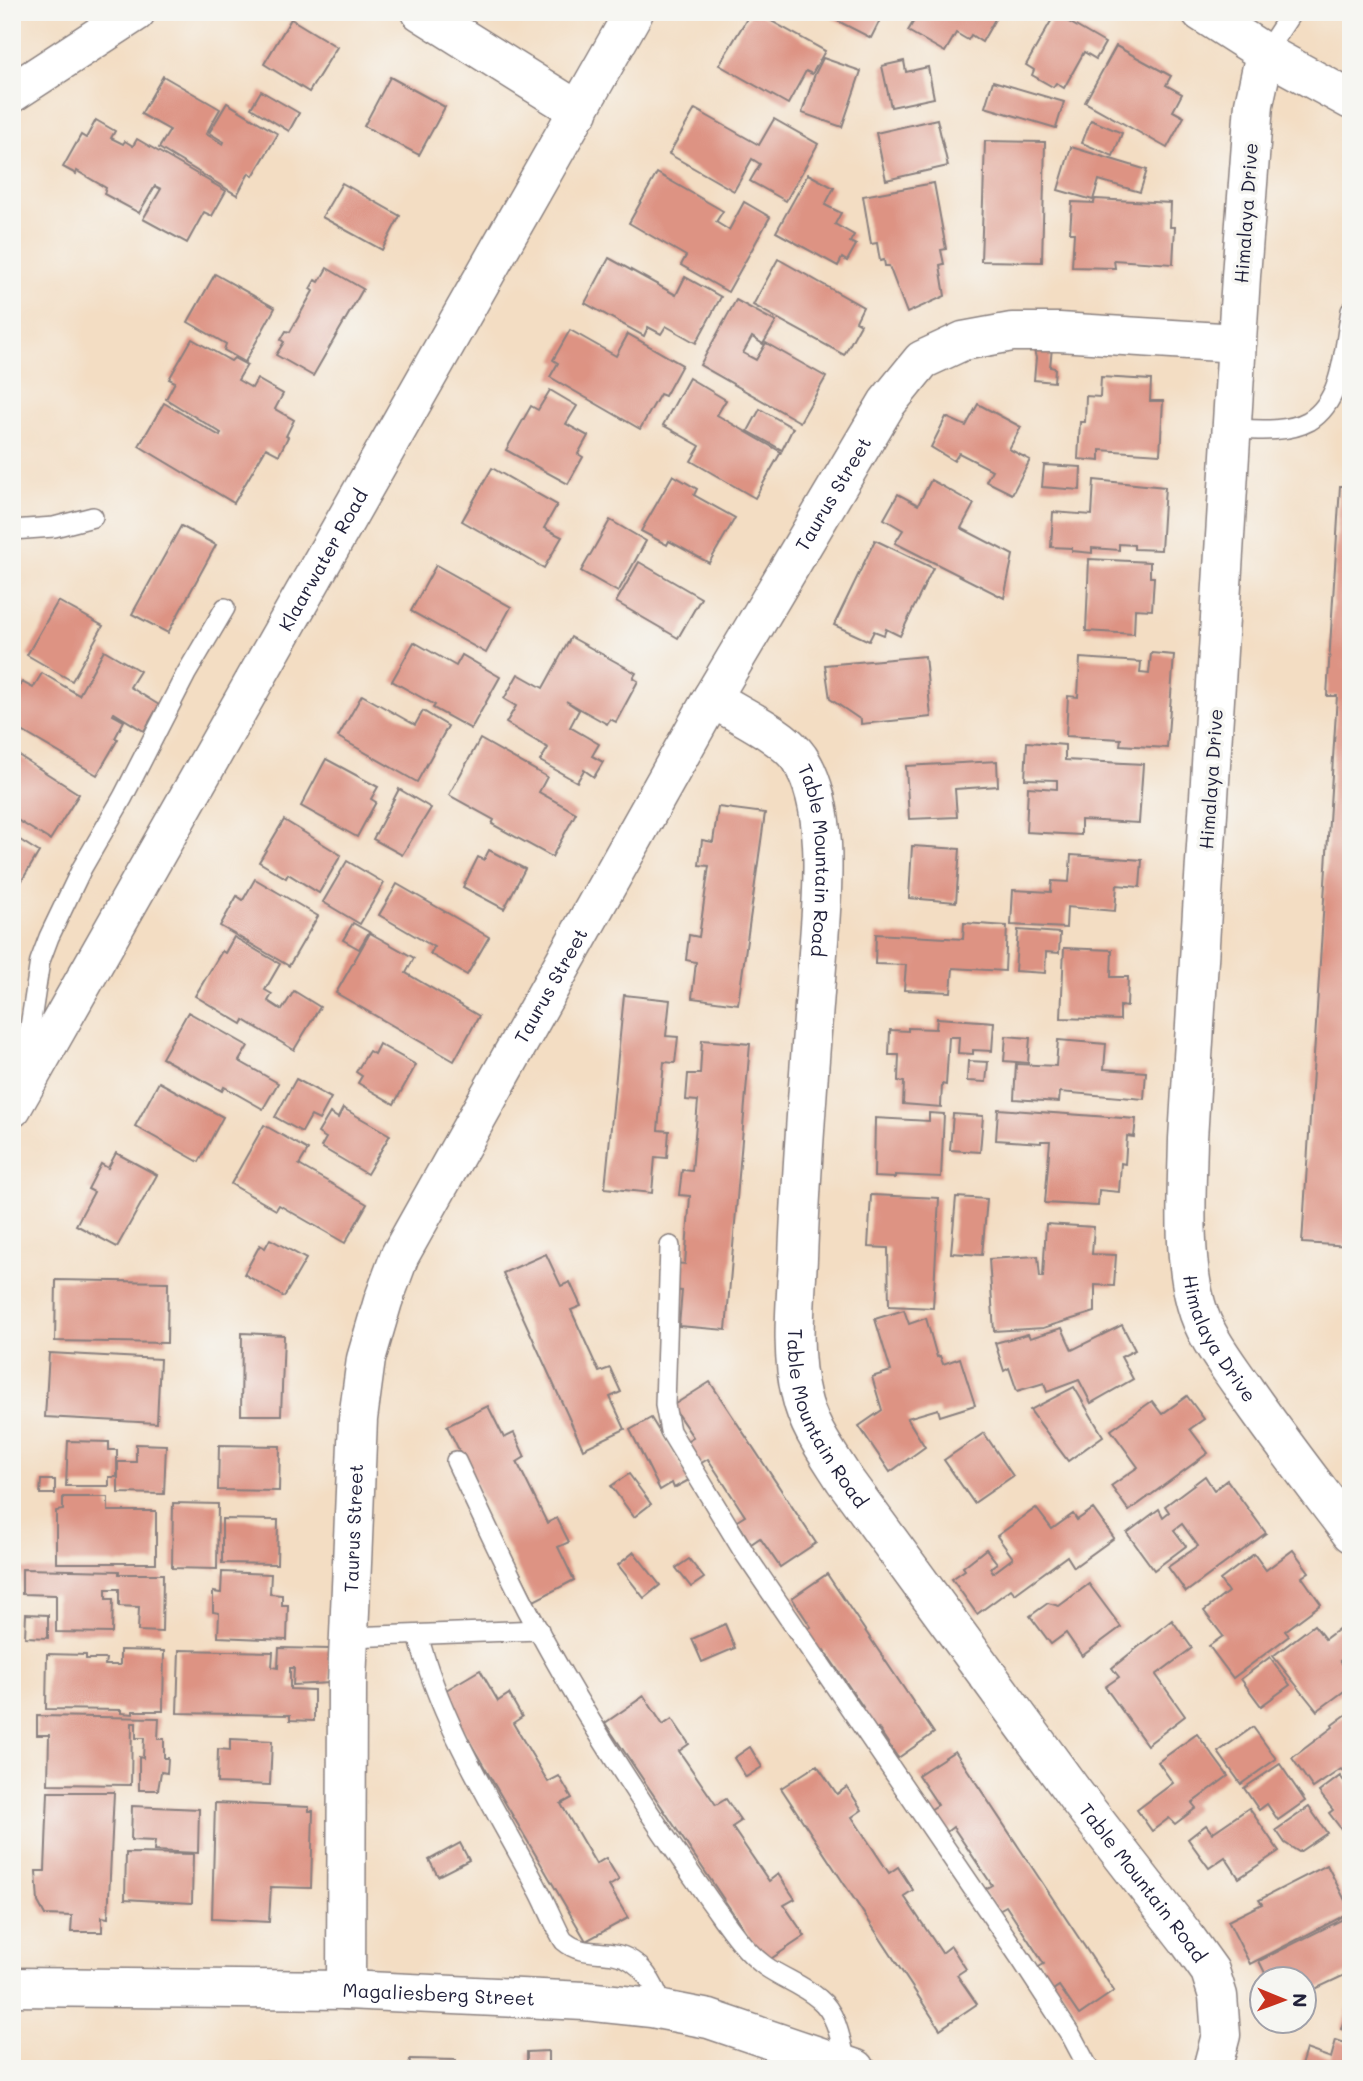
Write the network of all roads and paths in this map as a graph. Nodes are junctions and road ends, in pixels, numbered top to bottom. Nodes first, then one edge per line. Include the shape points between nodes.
1 (136, 12) edge
2 (421, 12) edge
3 (634, 12) edge
4 (1201, 12) edge
5 (1292, 12) edge
6 (1265, 53) junction
7 (12, 93) edge
8 (1351, 100) edge
9 (579, 111) junction
10 (1351, 311) edge
11 (1237, 343) junction
12 (1233, 429) junction
13 (93, 517) dead end
14 (12, 530) edge
15 (225, 608) dead end
16 (712, 698) junction
17 (12, 1106) edge
18 (670, 1246) dead end
19 (456, 1461) dead end
20 (1351, 1533) edge
21 (539, 1630) junction
22 (418, 1635) junction
23 (349, 1637) junction
24 (12, 1987) edge
25 (346, 1990) junction
26 (664, 2010) junction
27 (850, 2068) edge
28 (1089, 2069) edge
29 (1212, 2069) edge

1 - 7 street
2 - 9 street
3 - 9 street, Klaarwater Road
4 - 6 street
5 - 6 lane
6 - 8 street
6 - 11 street, Himalaya Drive via 1254,104
9 - 17 street, Klaarwater Road
10 - 12 lane via 1335,388 1324,407 1308,421 1287,427
11 - 12 street, Himalaya Drive
11 - 16 street, Taurus Street via 1012,332 963,341 922,360 887,403
12 - 20 street, Himalaya Drive via 1188,1139 1189,1261 1195,1303 1207,1334
13 - 14 lane via 54,527
15 - 17 lane via 49,937 40,961
16 - 23 street, Taurus Street via 400,1255 364,1371
16 - 29 street, Table Mountain Road via 779,740 798,758 814,794 821,839 795,1359 812,1429 1068,1785 1210,1971 1218,1996 1221,2035
18 - 28 lane via 665,1405 670,1431 745,1554 1021,1959
19 - 21 lane
21 - 22 lane
21 - 27 lane via 636,1791 709,1899 763,1965 820,1999 838,2030
22 - 23 lane
22 - 26 lane via 450,1724 552,1913 562,1940 582,1952 617,1955 633,1963 647,1973
23 - 25 street, Taurus Street
24 - 25 street, Magaliesberg Street
25 - 26 street, Magaliesberg Street via 585,2001
26 - 27 street, Magaliesberg Street via 709,2019

